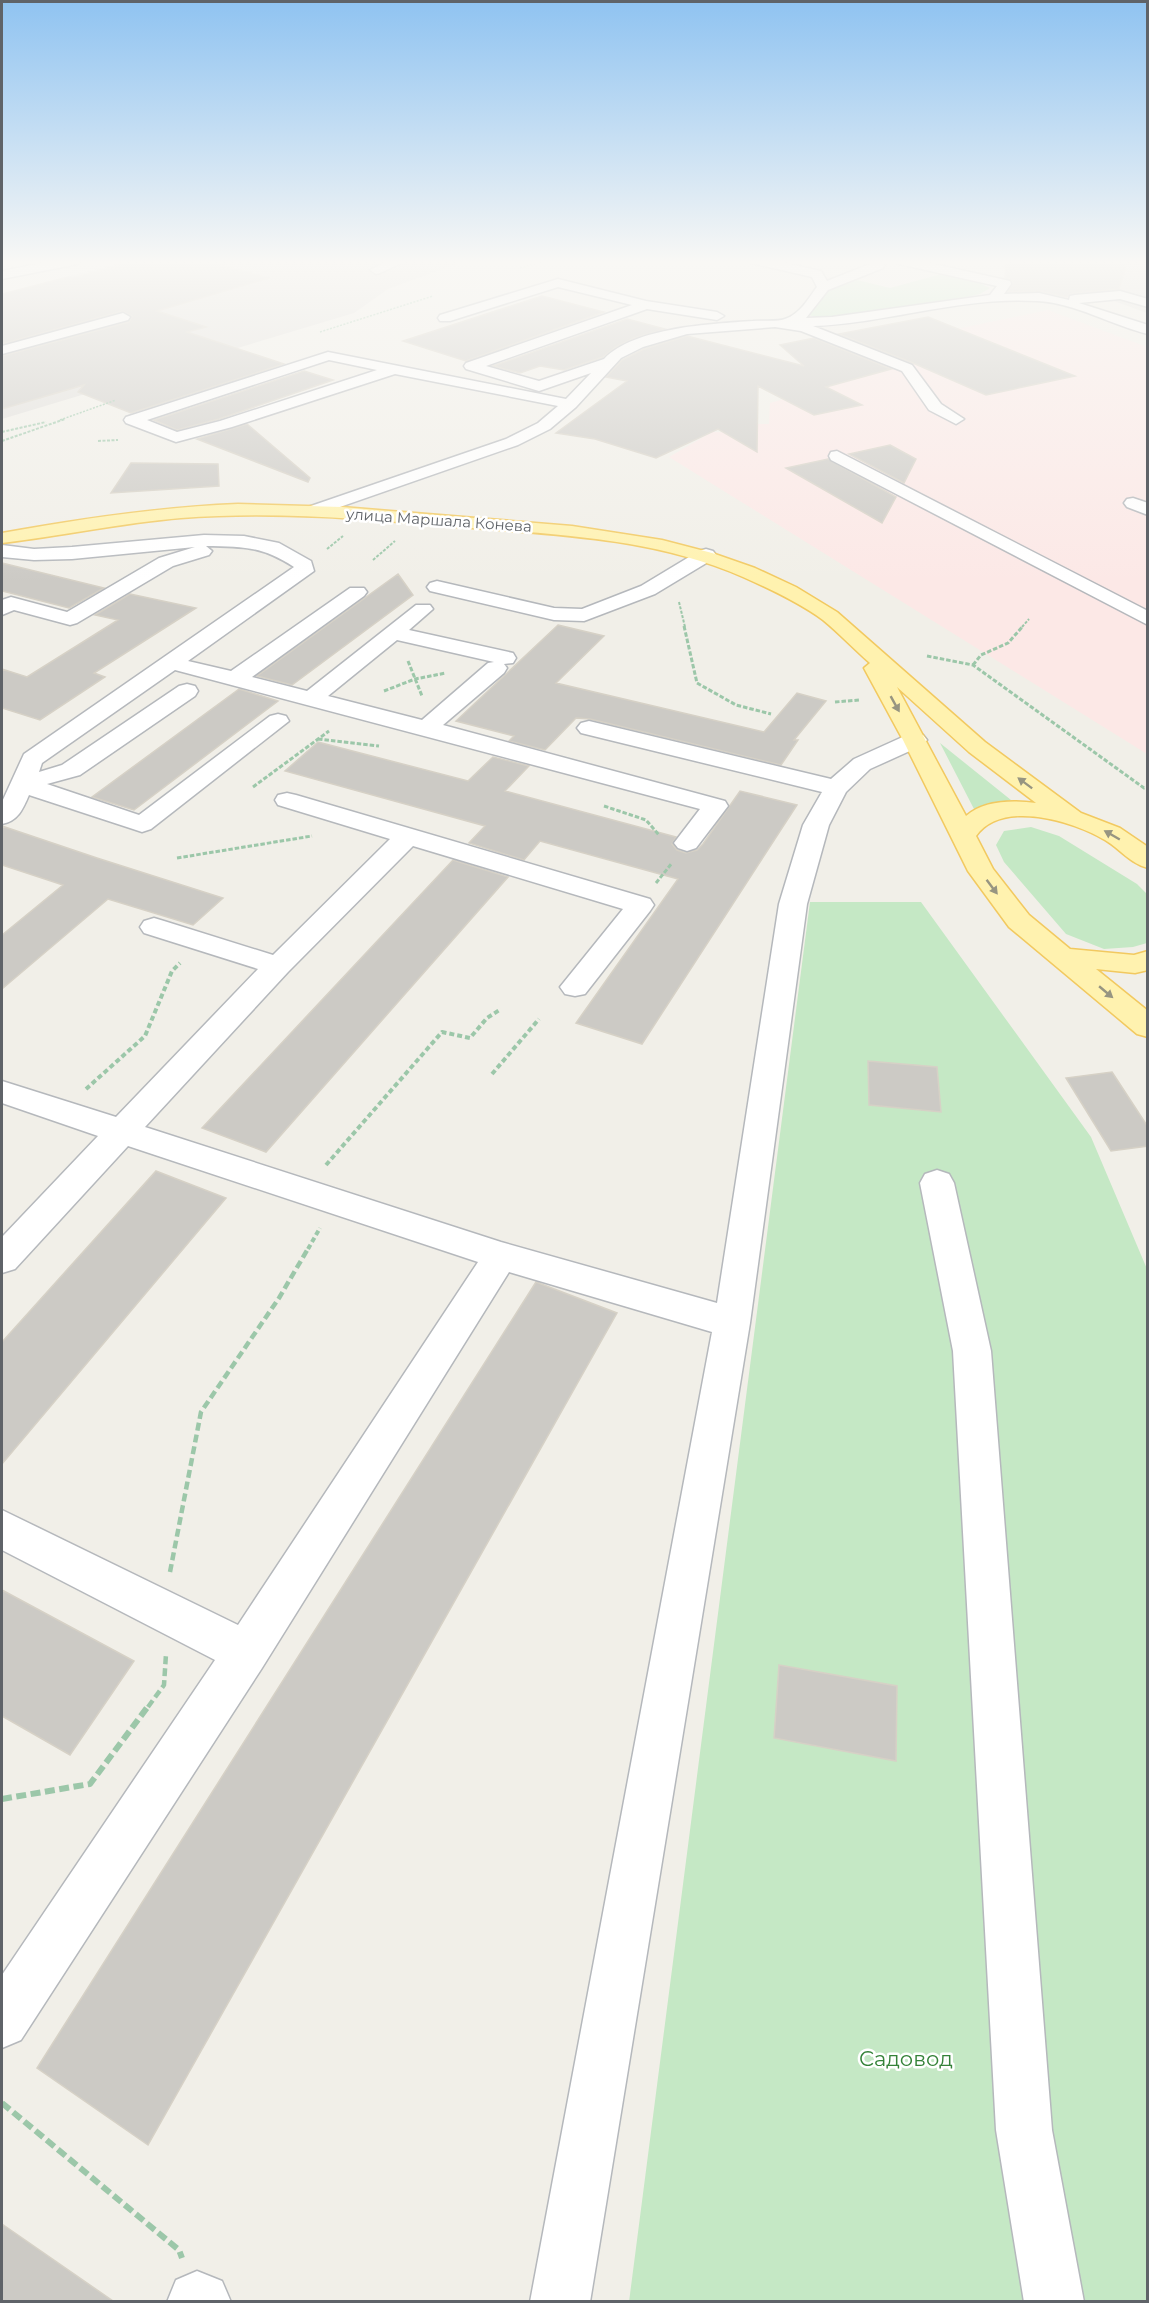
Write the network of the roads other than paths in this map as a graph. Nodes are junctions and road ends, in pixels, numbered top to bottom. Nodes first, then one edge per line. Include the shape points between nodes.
1 (293, 367) edge
2 (380, 367) edge
3 (476, 367) edge
4 (594, 367) edge
5 (605, 367) edge
6 (906, 367) edge
7 (392, 370) junction
8 (570, 405) junction
9 (956, 419) dead end
10 (837, 456) dead end
11 (314, 511) junction
12 (2, 538) edge
13 (232, 541) junction
14 (2, 551) edge
15 (706, 555) junction
16 (437, 587) dead end
17 (357, 592) dead end
18 (2, 609) edge
19 (423, 609) dead end
20 (1148, 619) edge
21 (393, 633) junction
22 (853, 637) junction
23 (172, 663) junction
24 (233, 680) junction
25 (187, 691) dead end
26 (311, 699) junction
27 (426, 716) junction
28 (278, 720) dead end
29 (589, 728) dead end
30 (915, 740) junction
31 (22, 784) junction
32 (836, 788) junction
33 (287, 800) dead end
34 (2, 817) edge
35 (1072, 818) junction
36 (963, 836) junction
37 (407, 837) junction
38 (687, 843) road end
39 (1148, 861) edge
40 (154, 927) dead end
41 (1064, 957) junction
42 (1148, 960) edge
43 (278, 966) junction
44 (575, 987) dead end
45 (1148, 1028) edge
46 (2, 1092) edge
47 (120, 1132) junction
48 (937, 1183) dead end
49 (501, 1256) junction
50 (2, 1259) edge
51 (732, 1323) junction
52 (2, 1529) edge
53 (246, 1652) junction
54 (2, 2021) edge
55 (560, 2301) edge
56 (1054, 2301) edge

1 - 7 street via 132,420 176,437
2 - 7 street
3 - 4 street via 539,386
5 - 8 street
6 - 9 street via 935,408
7 - 8 street
8 - 11 street via 544,426 512,442
10 - 20 street
11 - 12 main road, улица Маршала Конева via 170,514
11 - 15 main road, улица Маршала Конева via 559,530
13 - 14 street via 48,554
13 - 18 street via 166,562 70,619 11,603
13 - 23 street via 295,555 304,564 304,571
15 - 16 street via 648,590 584,615 554,614
15 - 22 main road, улица Маршала Конева via 804,598
17 - 24 street
19 - 21 street
21 - 26 street
21 - 27 street via 500,663
22 -> 30 main road via 871,661
35 -> 22 main road via 977,747
23 - 24 street
23 - 31 street via 32,759
24 - 26 street
25 - 31 street via 71,770
26 - 27 street
27 - 38 street via 716,806
28 - 31 street via 142,824
29 - 32 street
30 - 32 street via 862,764
30 - 36 main road
31 - 34 street via 11,809
32 - 51 street via 816,825 793,904
33 - 37 street
35 - 36 main road via 1017,809 999,811 978,818
39 -> 35 main road via 1112,834
36 -> 41 main road via 981,871 1018,921
37 - 43 street
37 - 44 street via 640,905
40 - 43 street
41 - 42 main road via 1135,964
41 -> 45 main road
43 - 47 street
46 - 47 street
47 - 49 street
47 - 50 street
48 - 56 street via 972,1351 1024,2130
49 - 51 street
49 - 53 street
51 - 55 street
52 - 53 street
53 - 54 street

